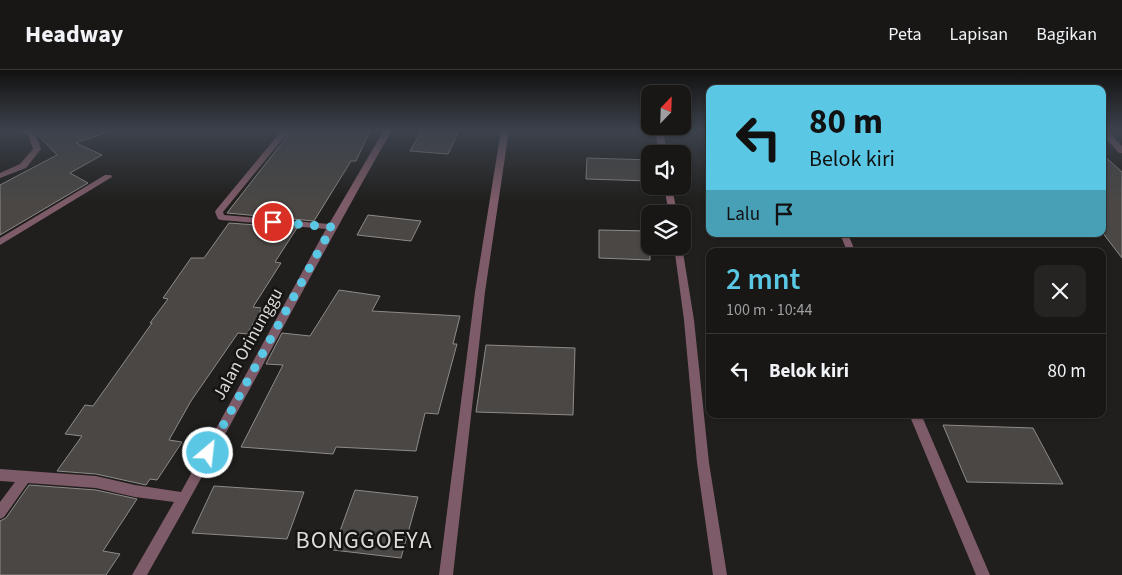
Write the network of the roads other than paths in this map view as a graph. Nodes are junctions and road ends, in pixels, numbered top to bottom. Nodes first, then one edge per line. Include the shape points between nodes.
1 (33, 154) edge
2 (267, 154) edge
3 (374, 154) edge
4 (501, 154) edge
5 (0, 176) edge
6 (108, 177) dead end
7 (332, 227) junction
8 (0, 242) edge
9 (679, 255) edge
10 (917, 418) edge
11 (0, 475) edge
12 (25, 477) junction
13 (184, 498) junction
14 (0, 513) edge
15 (138, 575) edge
16 (446, 575) edge
17 (720, 575) edge
18 (983, 575) edge

1 - 5 street via 23,166
2 - 7 street via 219,212 221,217
3 - 7 street, Jalan Orinunggu
4 - 16 street via 480,292
6 - 8 street
7 - 13 street, Jalan Orinunggu
9 - 17 street
10 - 18 street
11 - 12 street
12 - 13 street via 96,482
12 - 14 street
13 - 15 street, Jalan Orinunggu

